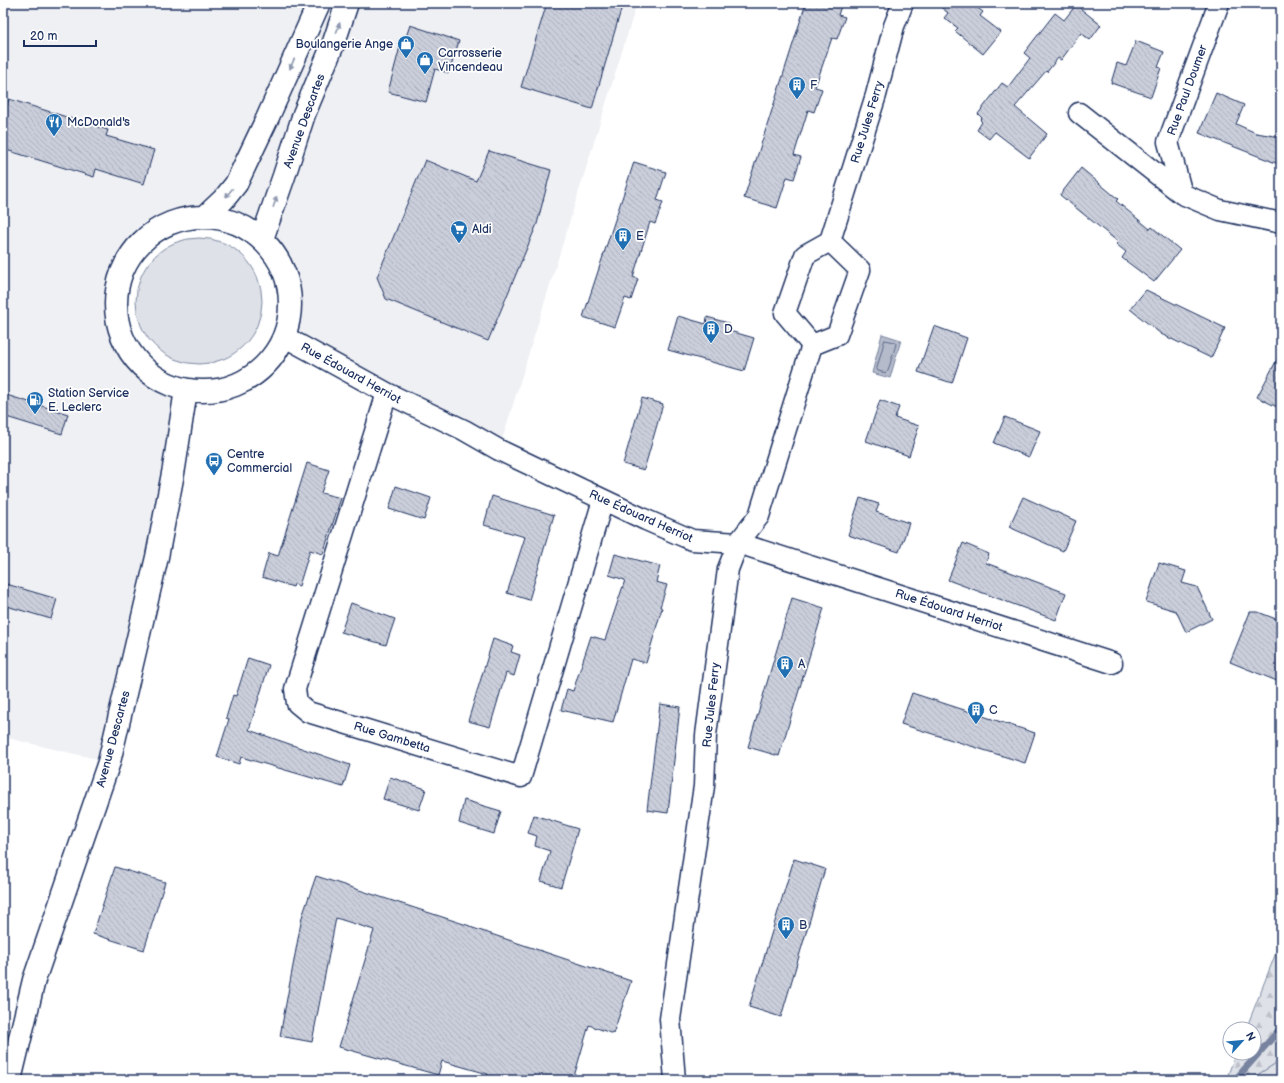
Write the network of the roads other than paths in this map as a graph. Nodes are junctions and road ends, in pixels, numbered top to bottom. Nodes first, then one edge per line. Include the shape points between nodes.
1 (319, 3) edge
2 (347, 3) edge
3 (904, 3) edge
4 (1219, 3) edge
5 (1079, 113) dead end
6 (1182, 194) junction
7 (206, 216) junction
8 (1281, 223) edge
9 (262, 239) junction
10 (830, 241) junction
11 (285, 337) junction
12 (812, 345) junction
13 (186, 390) junction
14 (387, 394) junction
15 (603, 500) junction
16 (738, 542) junction
17 (1112, 663) dead end
18 (10, 1080) edge
19 (675, 1080) edge

1 -> 7 main road via 236,184
9 -> 2 main road, Avenue Descartes via 304,114
3 - 10 street, Rue Jules Ferry via 894,26 876,95
4 - 6 street, Rue Paul Doumer via 1168,142
5 - 6 street
6 - 8 street via 1220,210
7 - 9 main road via 226,219 246,227
7 - 13 main road via 183,218 158,229 137,247 125,263 115,299 117,321 123,341 135,360 168,385
9 - 11 main road via 278,259 288,281 291,306
10 - 12 street via 805,255 786,313
10 - 12 street via 860,270 837,336
11 - 13 main road via 273,358 255,375 234,387 210,392
11 - 14 street, Rue Édouard Herriot
12 - 16 street, Rue Jules Ferry via 759,516
13 - 18 main road, Avenue Descartes via 157,557 109,762 34,980
14 - 15 street, Rue Édouard Herriot
14 - 15 street, Rue Gambetta via 295,689 297,703 308,712 521,777
15 - 16 street, Rue Édouard Herriot via 692,540
16 - 17 street, Rue Édouard Herriot
16 - 19 street, Rue Jules Ferry via 728,569 706,735 704,786 670,1019

